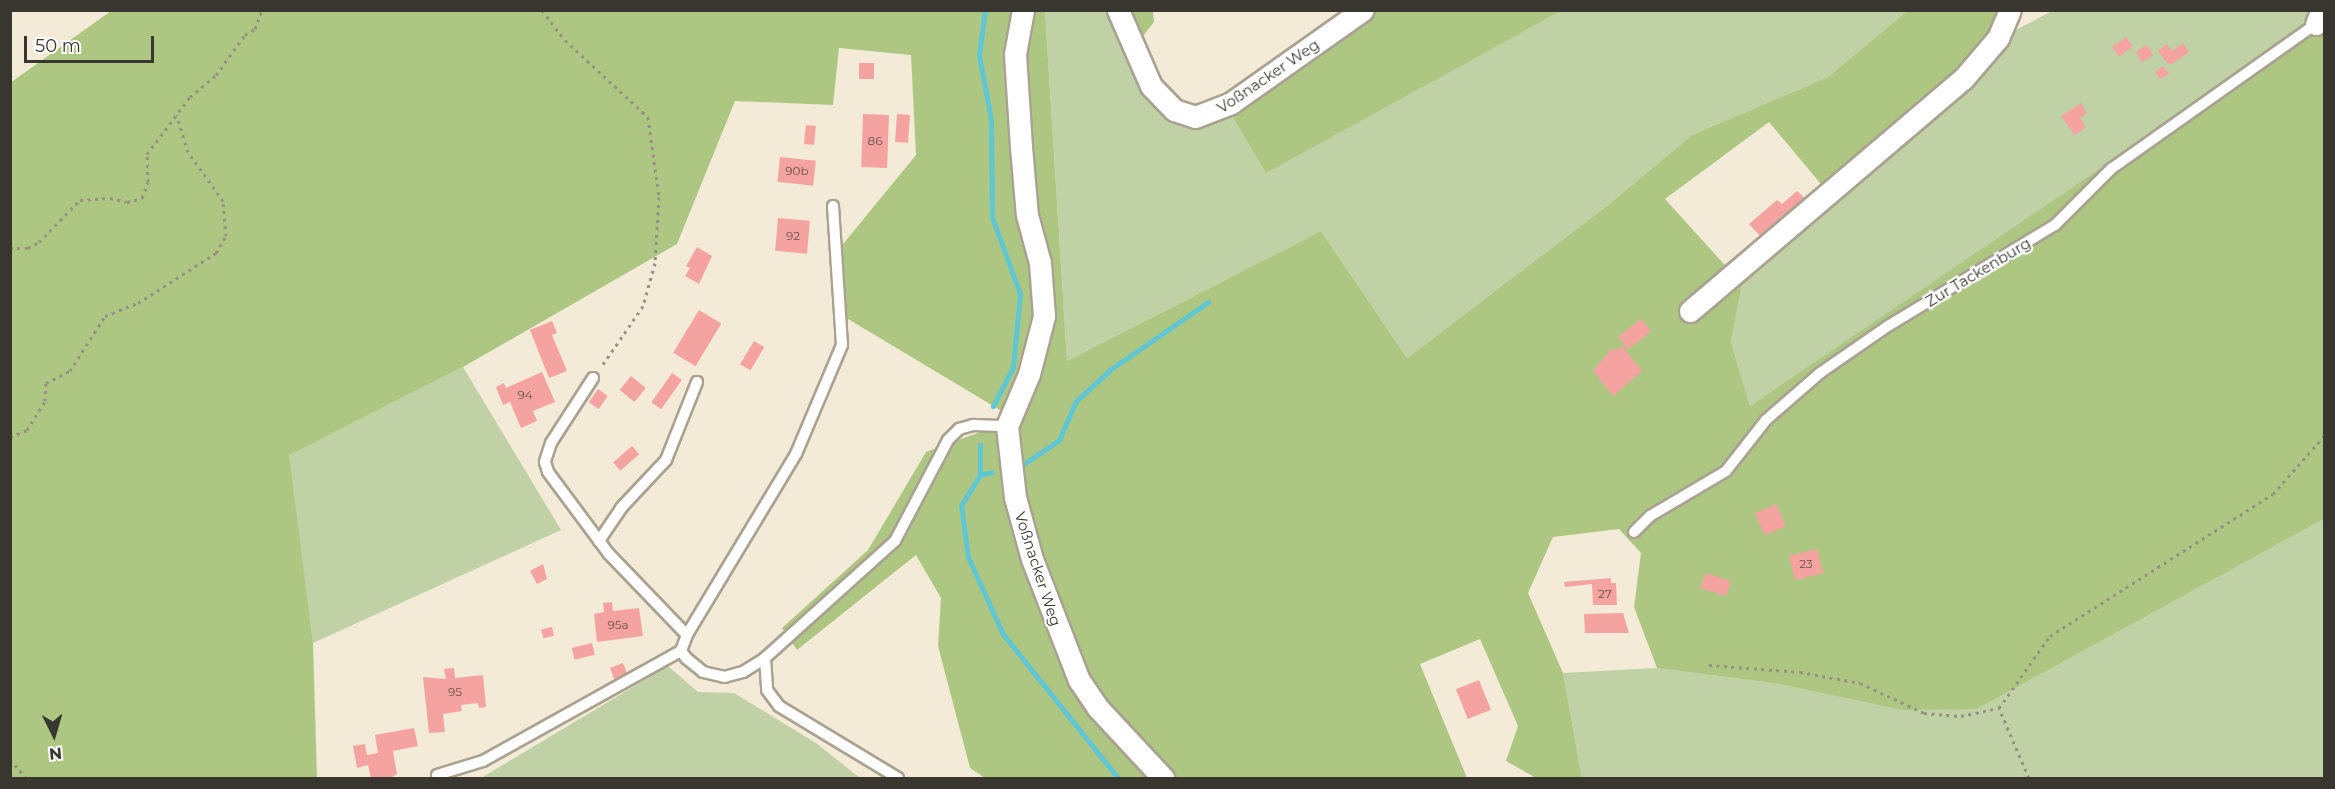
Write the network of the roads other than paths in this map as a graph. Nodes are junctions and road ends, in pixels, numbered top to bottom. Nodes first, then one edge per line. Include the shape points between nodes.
1 (1023, 10) edge
2 (1118, 10) edge
3 (1363, 10) edge
4 (2010, 10) edge
5 (2319, 17) edge
6 (833, 206) dead end
7 (1690, 311) dead end
8 (593, 378) road end
9 (697, 382) dead end
10 (1007, 426) junction
11 (1634, 532) dead end
12 (599, 541) junction
13 (687, 634) junction
14 (681, 651) junction
15 (765, 658) junction
16 (437, 775) dead end
17 (898, 778) edge
18 (1163, 778) edge

1 - 10 street via 1015,54 1021,147 1027,215 1040,263 1044,316 1029,374
2 - 3 street, Voßnacker Weg via 1151,86 1174,110 1195,117 1231,103
4 - 7 street via 1998,38 1963,79
5 - 11 lane, Zur Tackenburg via 2111,169 2055,225 1888,326 1820,373 1766,420 1726,471 1650,516
6 - 13 lane via 842,345 796,454
8 - 12 lane via 551,443 545,462 553,482
9 - 12 lane via 666,460 621,508
10 - 15 lane via 972,425 959,429 948,440 895,542
10 - 18 street, Voßnacker Weg via 1022,528 1064,646 1098,708
12 - 13 lane
13 - 14 lane
14 - 15 lane via 703,672 724,677 743,672
14 - 16 lane via 483,761
15 - 17 lane via 767,690 779,705

